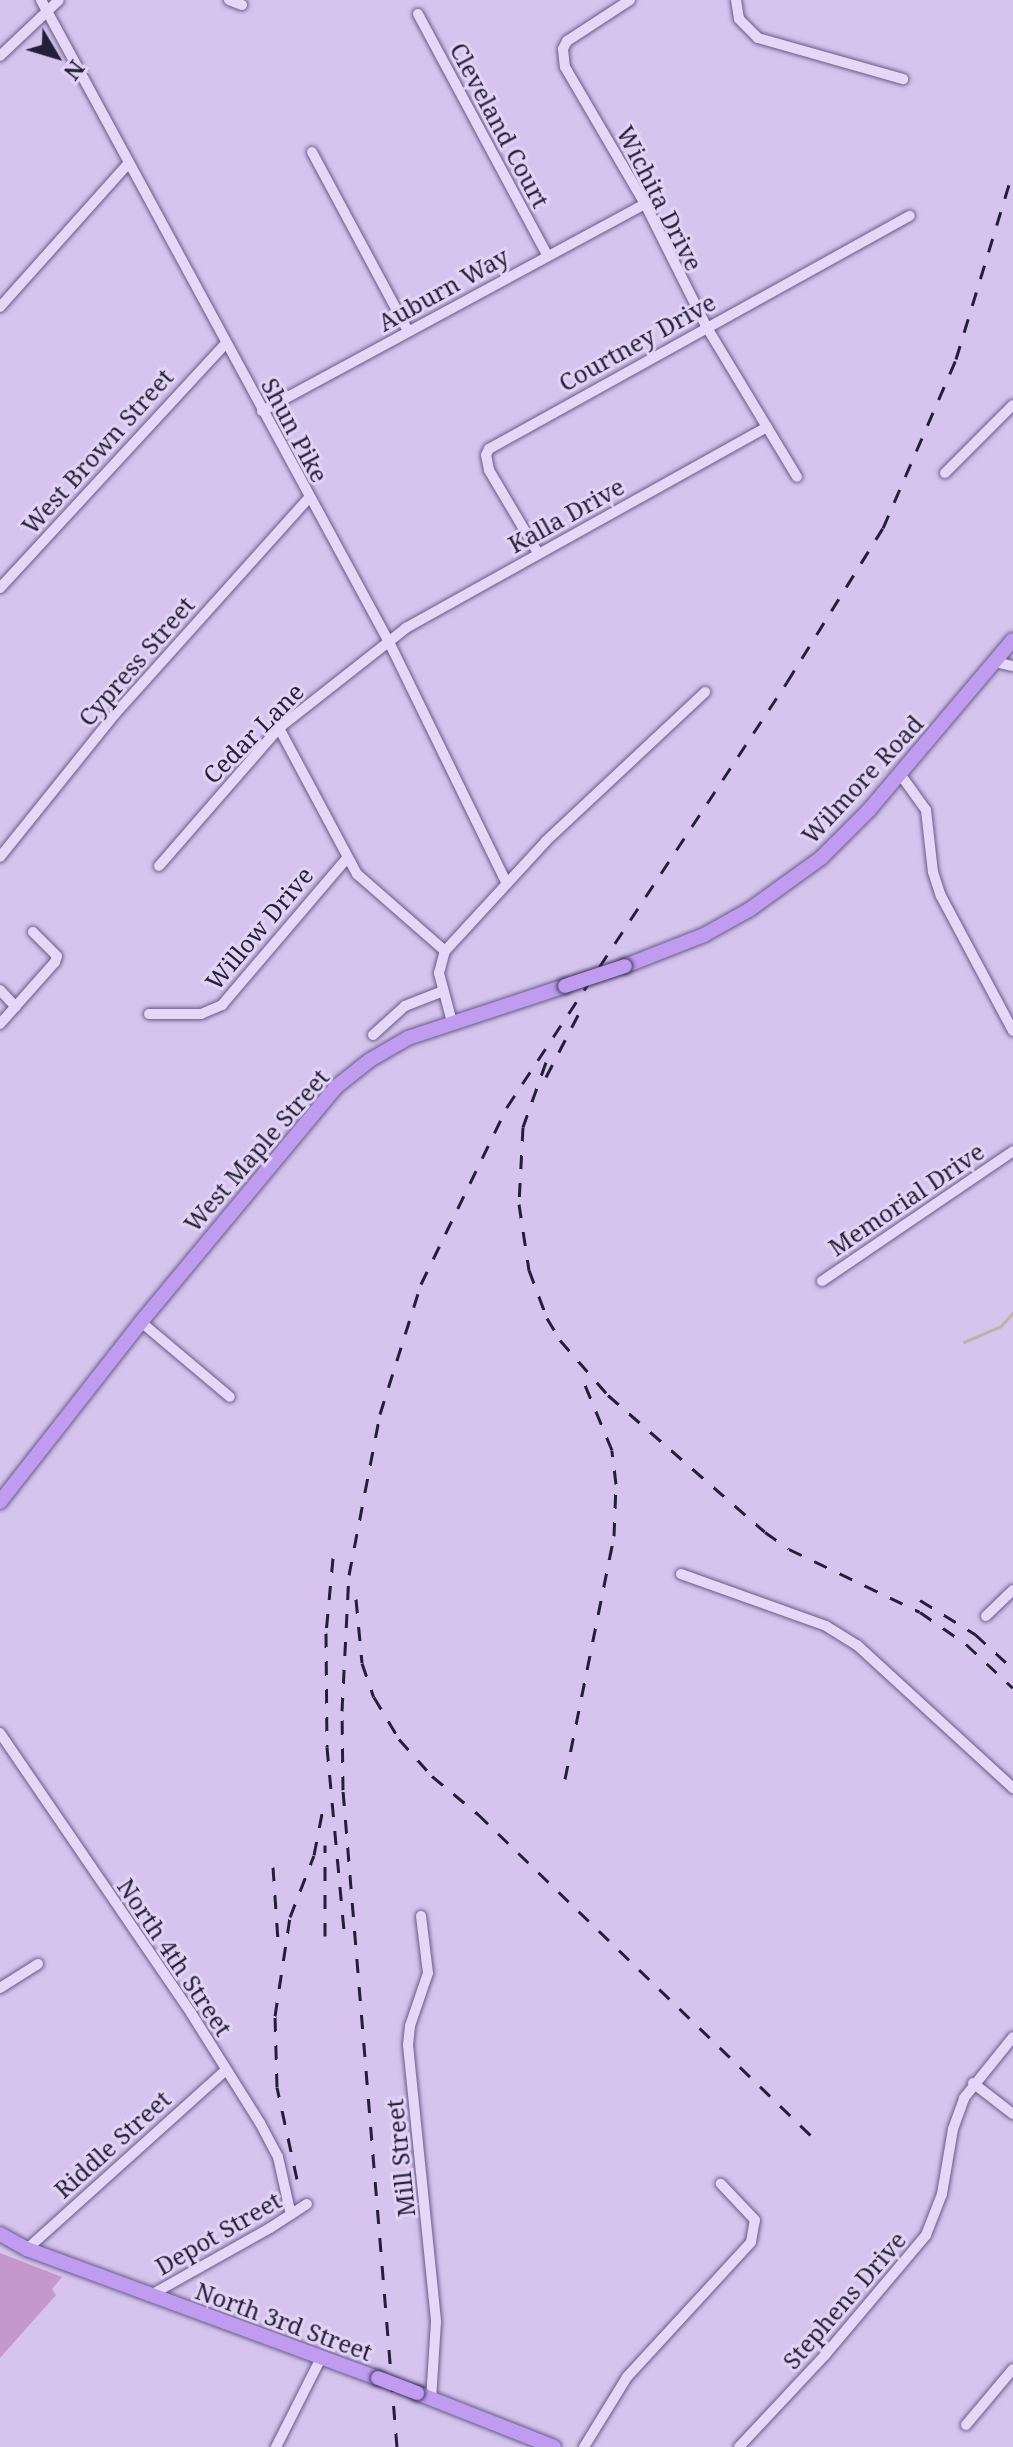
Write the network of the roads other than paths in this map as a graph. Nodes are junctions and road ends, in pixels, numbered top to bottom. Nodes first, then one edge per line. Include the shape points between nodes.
1 (59, 0) edge
2 (229, 0) edge
3 (630, 0) edge
4 (736, 0) edge
5 (43, 5) edge
6 (242, 5) dead end
7 (418, 14) dead end
8 (0, 56) edge
9 (903, 79) dead end
10 (312, 152) dead end
11 (128, 164) junction
12 (645, 204) junction
13 (910, 216) dead end
14 (547, 255) junction
15 (0, 307) edge
16 (706, 326) junction
17 (408, 331) junction
18 (226, 343) junction
19 (1013, 405) edge
20 (262, 411) junction
21 (767, 427) junction
22 (945, 473) dead end
23 (797, 477) dead end
24 (309, 498) junction
25 (538, 553) junction
26 (0, 588) edge
27 (1013, 640) edge
28 (389, 642) junction
29 (995, 662) junction
30 (1013, 666) edge
31 (705, 692) dead end
32 (279, 728) junction
33 (900, 774) junction
34 (0, 857) edge
35 (347, 858) junction
36 (159, 866) dead end
37 (506, 882) junction
38 (33, 932) dead end
39 (445, 951) junction
40 (0, 990) edge
41 (443, 991) junction
42 (16, 1007) junction
43 (149, 1014) dead end
44 (452, 1022) junction
45 (0, 1024) edge
46 (1013, 1031) edge
47 (373, 1035) dead end
48 (1013, 1151) edge
49 (822, 1281) dead end
50 (141, 1322) junction
51 (230, 1397) dead end
52 (0, 1502) edge
53 (681, 1574) dead end
54 (1013, 1590) edge
55 (986, 1616) dead end
56 (0, 1733) edge
57 (1013, 1788) edge
58 (421, 1916) dead end
59 (38, 1964) dead end
60 (0, 1988) edge
61 (1013, 2037) edge
62 (226, 2070) junction
63 (973, 2083) junction
64 (1013, 2114) edge
65 (721, 2184) dead end
66 (307, 2204) dead end
67 (291, 2215) junction
68 (0, 2234) edge
69 (27, 2249) junction
70 (149, 2296) junction
71 (320, 2360) junction
72 (1013, 2369) edge
73 (424, 2396) junction
74 (966, 2425) dead end
75 (276, 2447) edge
76 (554, 2447) edge
77 (584, 2447) edge
78 (739, 2447) edge

1 - 5 street
2 - 6 street
3 - 12 street, Wichita Drive via 574,34 563,58
4 - 9 street via 739,19 758,38
5 - 8 street
5 - 11 street, Shun Pike
7 - 14 street, Cleveland Court
10 - 17 street
11 - 15 street
11 - 18 street, Shun Pike
12 - 14 street, Auburn Way
12 - 16 street, Wichita Drive
13 - 16 street, Courtney Drive
14 - 17 street, Auburn Way
16 - 21 street, Wichita Drive
16 - 25 street, Courtney Drive via 489,449 489,470
17 - 20 street, Auburn Way
18 - 20 street, Shun Pike
18 - 26 street, West Brown Street
19 - 22 street
20 - 24 street, Shun Pike
21 - 23 street, Wichita Drive
21 - 25 street, Kalla Drive
24 - 28 street, Shun Pike
24 - 34 street, Cypress Street via 115,714
25 - 28 street, Kalla Drive
27 - 29 main road, Wilmore Road
28 - 32 street, Cedar Lane
28 - 37 street, Shun Pike
29 - 30 street
29 - 33 main road, Wilmore Road
31 - 37 street
32 - 35 street
32 - 36 street, Cedar Lane
33 - 44 main road, Wilmore Road, bridge via 850,830 787,884 704,935
33 - 46 street via 926,810 941,896
35 - 39 street via 371,890
35 - 43 street, Willow Drive via 222,1005 201,1014
37 - 39 street
38 - 42 street via 57,956
39 - 41 street via 439,966
40 - 42 street
41 - 44 street
41 - 47 street via 405,1006
42 - 45 street
44 - 50 main road, West Maple Street via 389,1048 336,1087
48 - 49 street, Memorial Drive
50 - 51 street
50 - 52 main road, West Maple Street
53 - 57 street via 826,1626 857,1645
54 - 55 street
56 - 62 street, North 4th Street
58 - 73 street, Mill Street via 428,1973 408,2045 436,2322
59 - 60 street
61 - 63 street, Stephens Drive
62 - 67 street, North 4th Street via 278,2157
62 - 69 street, Riddle Street
63 - 64 street
63 - 78 street, Stephens Drive via 958,2113 942,2194 926,2235
65 - 77 street via 755,2220 751,2242 627,2377
66 - 67 street, Depot Street
67 - 70 street, Depot Street
68 - 69 main road, North 3rd Street
69 - 70 main road, North 3rd Street
70 - 71 main road, North 3rd Street
71 - 73 main road, North 3rd Street, bridge
71 - 75 street
72 - 74 street
73 - 76 main road, North 3rd Street

